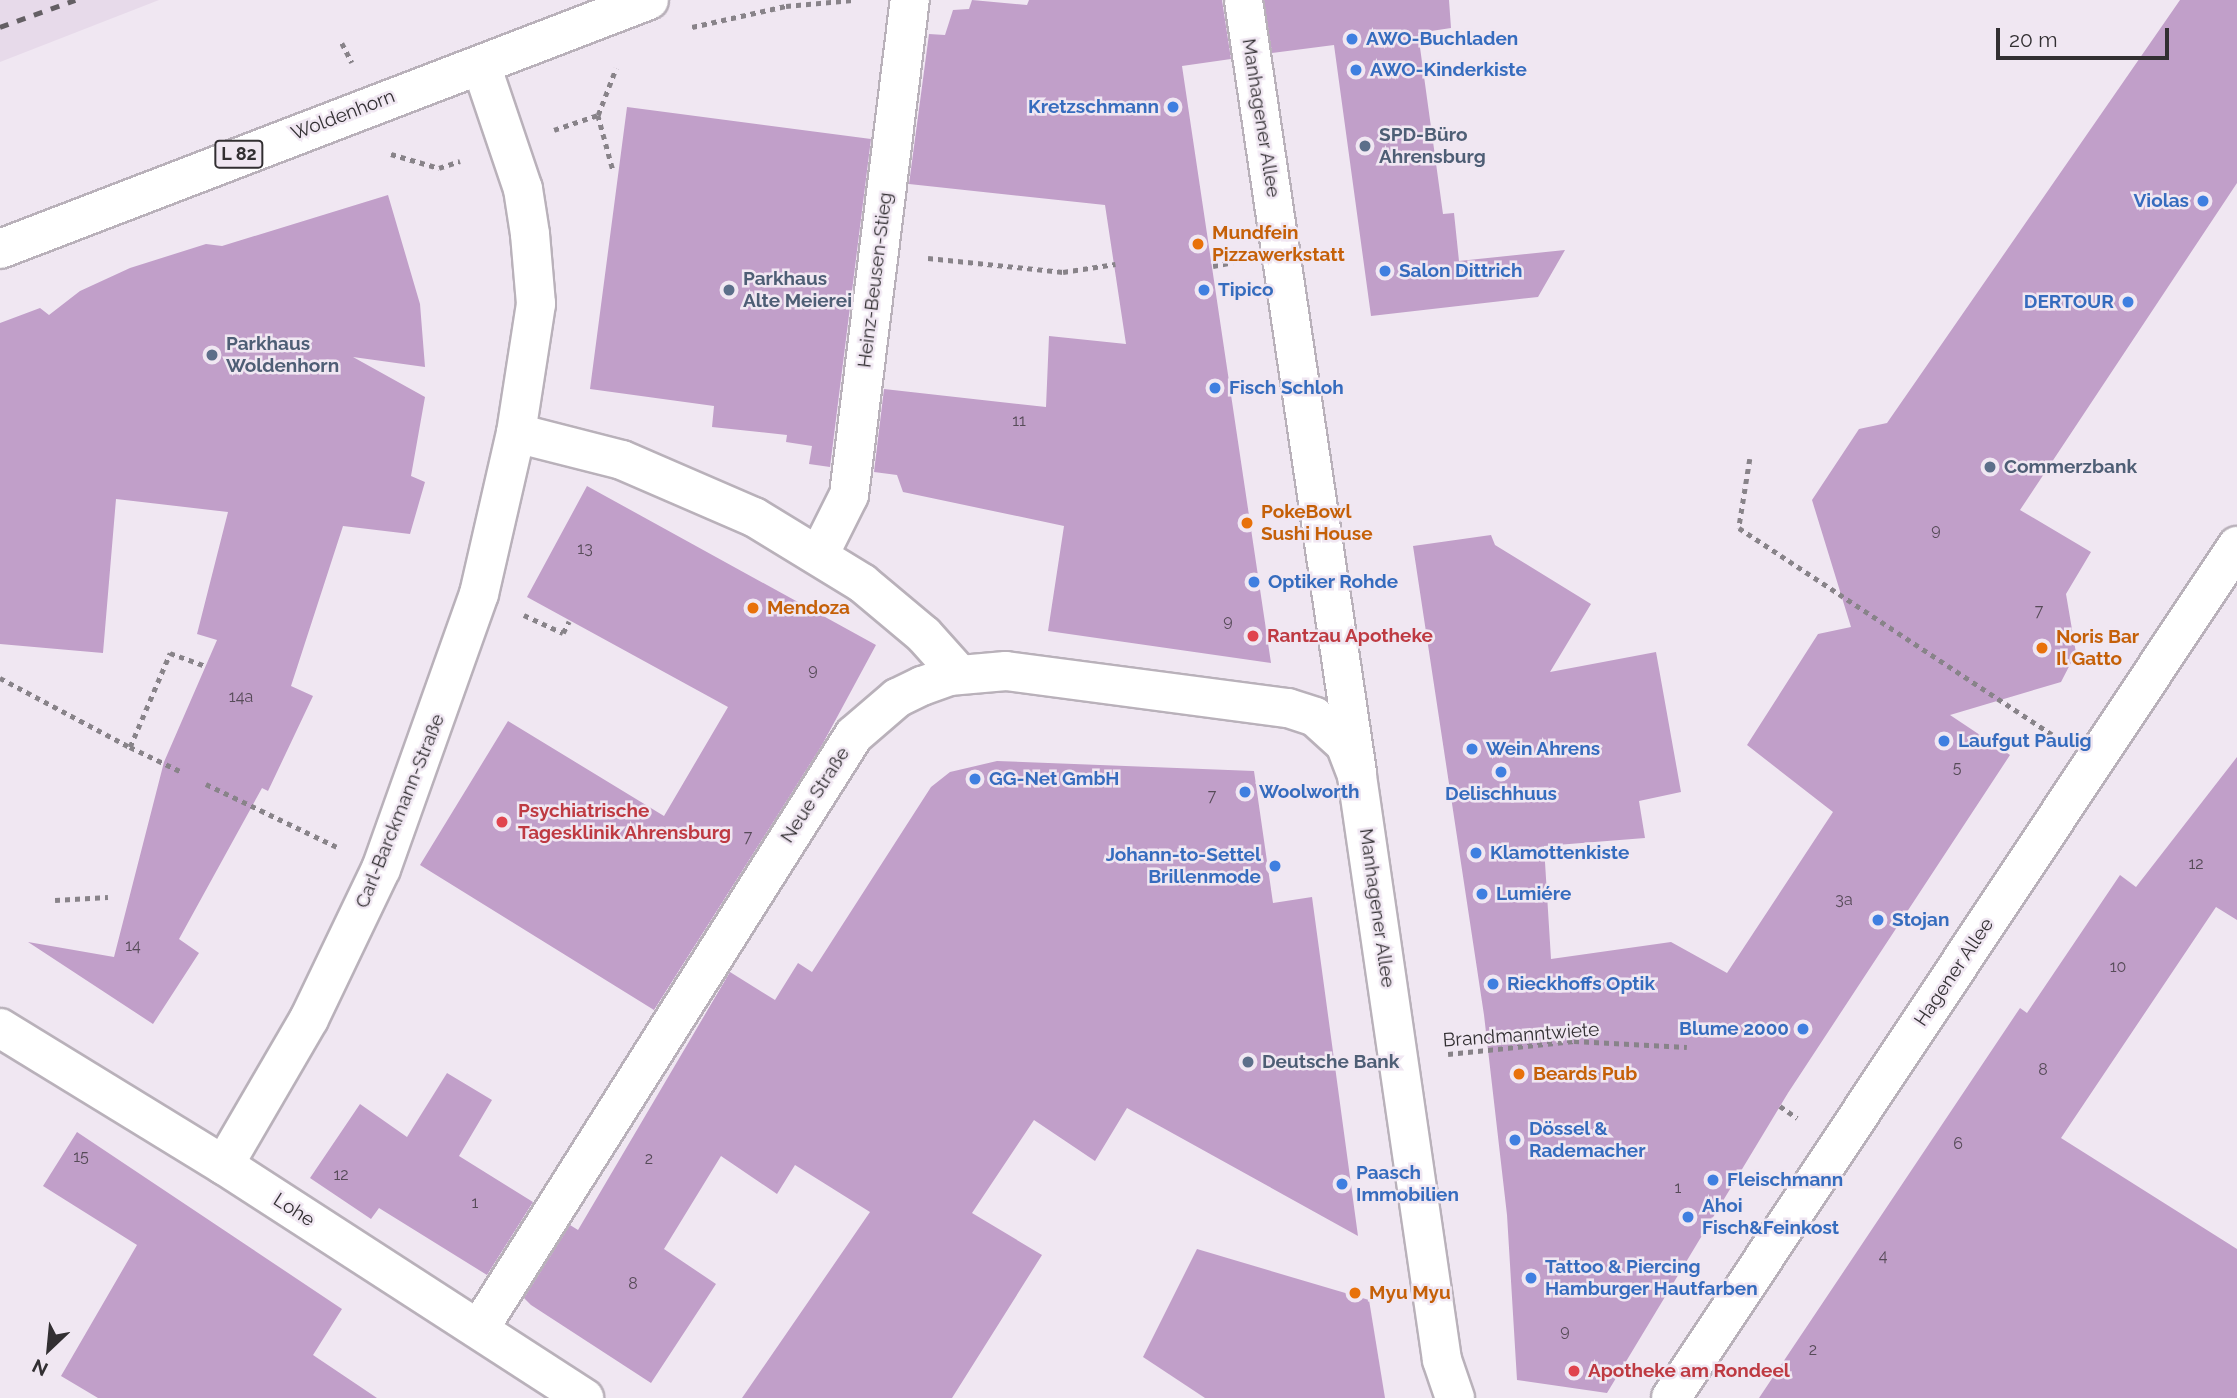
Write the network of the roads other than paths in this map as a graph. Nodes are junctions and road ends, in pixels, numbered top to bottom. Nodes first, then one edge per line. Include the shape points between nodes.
1 (649, 0) edge
2 (1243, 0) edge
3 (910, 1) edge
4 (481, 65) junction
5 (0, 249) edge
6 (516, 433) junction
7 (2237, 546) edge
8 (819, 555) junction
9 (959, 674) junction
10 (1357, 776) junction
11 (0, 1028) edge
12 (224, 1165) junction
13 (479, 1329) junction
14 (1442, 1360) junction
15 (584, 1398) edge
16 (1444, 1398) edge
17 (1455, 1398) edge
18 (1671, 1398) edge

1 - 4 street, Woldenhorn / L 82
2 - 10 street, Manhagener Allee
3 - 8 street, Heinz-Beusen-Stieg via 849,495
4 - 5 street, Woldenhorn / L 82
4 - 6 street, Carl-Barckmann-Straße via 523,189 530,234 536,304
6 - 8 street via 660,474 729,504
6 - 12 street, Carl-Barckmann-Straße via 478,594 382,869 309,1019
7 - 18 street, Hagener Allee
8 - 9 street via 894,608
9 - 10 street, Neue Straße via 1006,671 1288,708 1315,717 1336,734
9 - 13 street, Neue Straße via 897,698 874,715 836,759
10 - 14 street, Manhagener Allee
11 - 12 street, Lohe
12 - 13 street, Lohe
13 - 15 street, Lohe
14 - 16 street
14 - 17 street, Manhagener Allee

